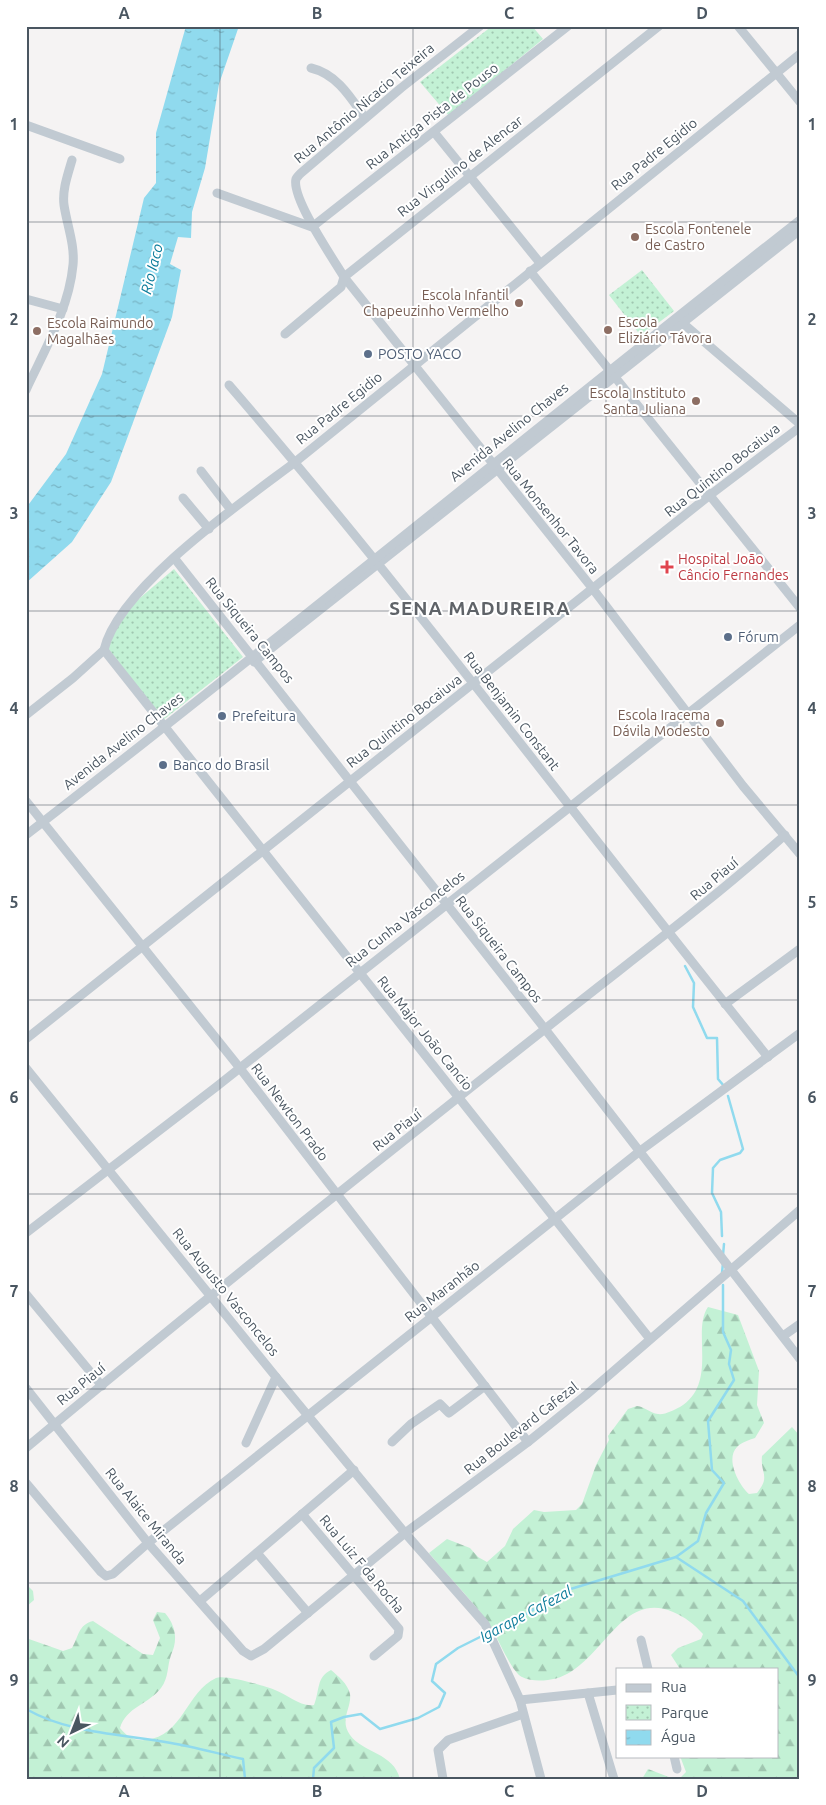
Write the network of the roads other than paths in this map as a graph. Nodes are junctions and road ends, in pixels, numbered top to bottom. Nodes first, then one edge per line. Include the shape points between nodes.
1 (480, 26) edge
2 (568, 26) edge
3 (659, 26) edge
4 (738, 26) edge
5 (800, 54) edge
6 (311, 68) dead end
7 (777, 73) junction
8 (800, 102) edge
9 (365, 118) junction
10 (26, 125) edge
11 (434, 132) junction
12 (72, 160) dead end
13 (120, 160) dead end
14 (470, 175) junction
15 (297, 186) joint
16 (217, 193) dead end
17 (800, 220) edge
18 (312, 227) junction
19 (800, 230) edge
20 (540, 263) junction
21 (530, 272) junction
22 (344, 277) junction
23 (26, 299) edge
24 (63, 309) junction
25 (680, 321) junction
26 (285, 334) dead end
27 (414, 365) junction
28 (611, 374) junction
29 (229, 386) dead end
30 (26, 390) edge
31 (800, 425) edge
32 (294, 463) junction
33 (494, 466) junction
34 (201, 471) dead end
35 (710, 495) junction
36 (183, 498) dead end
37 (231, 510) junction
38 (209, 529) junction
39 (175, 558) junction
40 (376, 562) junction
41 (593, 589) junction
42 (800, 608) edge
43 (800, 625) edge
44 (104, 650) junction
45 (255, 658) junction
46 (474, 685) junction
47 (689, 712) junction
48 (26, 715) edge
49 (164, 727) junction
50 (350, 780) junction
51 (26, 802) edge
52 (570, 806) junction
53 (42, 822) junction
54 (26, 835) edge
55 (785, 835) junction
56 (263, 850) junction
57 (800, 854) edge
58 (447, 905) junction
59 (668, 934) junction
60 (142, 948) junction
61 (800, 949) edge
62 (358, 973) junction
63 (725, 1004) junction
64 (545, 1029) junction
65 (800, 1033) edge
66 (26, 1039) edge
67 (768, 1057) junction
68 (239, 1067) junction
69 (26, 1068) edge
70 (459, 1098) junction
71 (640, 1151) junction
72 (110, 1170) junction
73 (336, 1195) junction
74 (800, 1210) edge
75 (554, 1220) junction
76 (26, 1233) edge
77 (732, 1268) junction
78 (26, 1294) edge
79 (211, 1297) junction
80 (432, 1316) junction
81 (800, 1324) edge
82 (783, 1336) junction
83 (650, 1339) junction
84 (800, 1359) edge
85 (276, 1377) junction
86 (102, 1386) junction
87 (485, 1386) junction
88 (26, 1388) edge
89 (308, 1416) junction
90 (54, 1424) junction
91 (392, 1442) dead end
92 (528, 1442) junction
93 (246, 1443) dead end
94 (26, 1448) edge
95 (354, 1470) junction
96 (26, 1483) edge
97 (302, 1514) junction
98 (405, 1532) junction
99 (148, 1543) junction
100 (257, 1553) junction
101 (354, 1574) junction
102 (200, 1601) junction
103 (308, 1613) junction
104 (641, 1640) dead end
105 (251, 1656) joint
106 (374, 1656) dead end
107 (648, 1668) edge
108 (616, 1690) edge
109 (588, 1693) junction
110 (520, 1700) junction
111 (523, 1714) junction
112 (674, 1758) edge
113 (677, 1769) dead end
114 (443, 1779) edge
115 (541, 1779) edge
116 (614, 1779) edge

1 - 9 street, Rua Antônio Nicacio Teixeira
2 - 11 street, Rua Antiga Pista de Pouso
3 - 14 street, Rua Virgulino de Alencar
4 - 7 street
5 - 7 street, Rua Padre Egidio
6 - 9 street via 334,78
7 - 8 street
7 - 20 street, Rua Padre Egidio
9 - 15 street, Rua Antônio Nicacio Teixeira via 301,173 296,180
10 - 13 street
11 - 14 street
11 - 18 street, Rua Antiga Pista de Pouso
12 - 24 street via 63,203 73,266
14 - 20 street
14 - 22 street, Rua Virgulino de Alencar
15 - 18 street, Rua Monsenhor Tavora
16 - 18 street
17 - 25 street, Avenida Avelino Chaves
18 - 22 street, Rua Monsenhor Tavora
19 - 25 street, Avenida Avelino Chaves
20 - 21 street, Rua Padre Egidio
21 - 27 street, Rua Padre Egidio
21 - 28 street
22 - 26 street, Rua Virgulino de Alencar via 341,287
22 - 27 street, Rua Monsenhor Tavora
23 - 24 street
24 - 30 street
25 - 28 street, Avenida Avelino Chaves
25 - 31 street
27 - 32 street, Rua Padre Egidio
27 - 33 street, Rua Monsenhor Tavora
28 - 33 street, Avenida Avelino Chaves
28 - 35 street
29 - 32 street, Rua Benjamin Constant
31 - 35 street, Rua Quintino Bocaiuva
32 - 37 street, Rua Padre Egidio
32 - 40 street, Rua Benjamin Constant
33 - 40 street, Avenida Avelino Chaves
33 - 41 street, Rua Monsenhor Tavora
34 - 37 street
35 - 41 street, Rua Quintino Bocaiuva
35 - 42 street
36 - 38 street
37 - 38 street, Rua Padre Egidio
38 - 39 street, Rua Padre Egidio
39 - 44 street, Rua Padre Egidio via 117,619
39 - 45 street, Rua Siqueira Campos
40 - 45 street, Avenida Avelino Chaves
40 - 46 street, Rua Benjamin Constant
41 - 46 street, Rua Quintino Bocaiuva
41 - 47 street, Rua Monsenhor Tavora
43 - 47 street, Rua Cunha Vasconcelos
44 - 48 street
44 - 49 street, Rua Major João Cancio
45 - 49 street, Avenida Avelino Chaves
45 - 50 street, Rua Siqueira Campos
46 - 50 street, Rua Quintino Bocaiuva
46 - 52 street, Rua Benjamin Constant
47 - 52 street, Rua Cunha Vasconcelos
47 - 55 street, Rua Monsenhor Tavora
49 - 53 street, Avenida Avelino Chaves
49 - 56 street, Rua Major João Cancio
50 - 56 street, Rua Quintino Bocaiuva
50 - 58 street, Rua Siqueira Campos
51 - 53 street, Rua Newton Prado
52 - 58 street, Rua Cunha Vasconcelos
52 - 59 street, Rua Benjamin Constant
53 - 54 street, Avenida Avelino Chaves
53 - 60 street, Rua Newton Prado
55 - 57 street, Rua Monsenhor Tavora
55 - 59 street, Rua Piauí
56 - 60 street, Rua Quintino Bocaiuva
56 - 62 street, Rua Major João Cancio
58 - 62 street, Rua Cunha Vasconcelos
58 - 64 street, Rua Siqueira Campos
59 - 63 street, Rua Benjamin Constant
59 - 64 street, Rua Piauí
60 - 66 street, Rua Quintino Bocaiuva
60 - 68 street, Rua Newton Prado
61 - 63 street
62 - 68 street, Rua Cunha Vasconcelos
62 - 70 street, Rua Major João Cancio
63 - 67 street, Rua Benjamin Constant
64 - 70 street, Rua Piauí
64 - 71 street, Rua Siqueira Campos
65 - 67 street, Rua Maranhão
67 - 71 street, Rua Maranhão
68 - 72 street, Rua Cunha Vasconcelos
68 - 73 street, Rua Newton Prado
69 - 72 street, Rua Augusto Vasconcelos
70 - 73 street, Rua Piauí
70 - 75 street, Rua Major João Cancio
71 - 75 street, Rua Maranhão
71 - 77 street, Rua Siqueira Campos
72 - 76 street, Rua Cunha Vasconcelos
72 - 79 street, Rua Augusto Vasconcelos
73 - 79 street, Rua Piauí
73 - 80 street, Rua Newton Prado
74 - 77 street, Rua Boulevard Cafezal
75 - 80 street, Rua Maranhão
75 - 83 street, Rua Major João Cancio
77 - 82 street, Rua Siqueira Campos
77 - 83 street, Rua Boulevard Cafezal
78 - 86 street
79 - 85 street, Rua Augusto Vasconcelos
79 - 86 street, Rua Piauí
80 - 87 street, Rua Newton Prado
80 - 89 street, Rua Maranhão
81 - 82 street
82 - 84 street, Rua Siqueira Campos
83 - 92 street, Rua Boulevard Cafezal
85 - 89 street, Rua Augusto Vasconcelos
85 - 93 street
86 - 90 street, Rua Piauí
87 - 91 street via 449,1414 440,1404
87 - 92 street, Rua Newton Prado
88 - 90 street, Rua Alaice Miranda
89 - 95 street, Rua Augusto Vasconcelos
89 - 99 street, Rua Maranhão
90 - 94 street, Rua Piauí
90 - 99 street, Rua Alaice Miranda
92 - 98 street, Rua Boulevard Cafezal
95 - 97 street
95 - 98 street, Rua Augusto Vasconcelos
96 - 99 street, Rua Maranhão via 106,1576 113,1574
97 - 100 street
97 - 101 street, Rua Luiz F da Rocha
98 - 101 street, Rua Boulevard Cafezal
98 - 110 street, Rua Augusto Vasconcelos via 485,1624
99 - 102 street, Rua Alaice Miranda
100 - 102 street
100 - 103 street
101 - 103 street, Rua Boulevard Cafezal
101 - 106 street, Rua Luiz F da Rocha via 400,1633
102 - 105 street, Rua Alaice Miranda
103 - 105 street, Rua Boulevard Cafezal
104 - 107 street
108 - 109 street
109 - 110 street
109 - 116 street
110 - 111 street, Rua Augusto Vasconcelos
111 - 114 street via 448,1740 438,1750
111 - 115 street, Rua Augusto Vasconcelos
112 - 113 street

